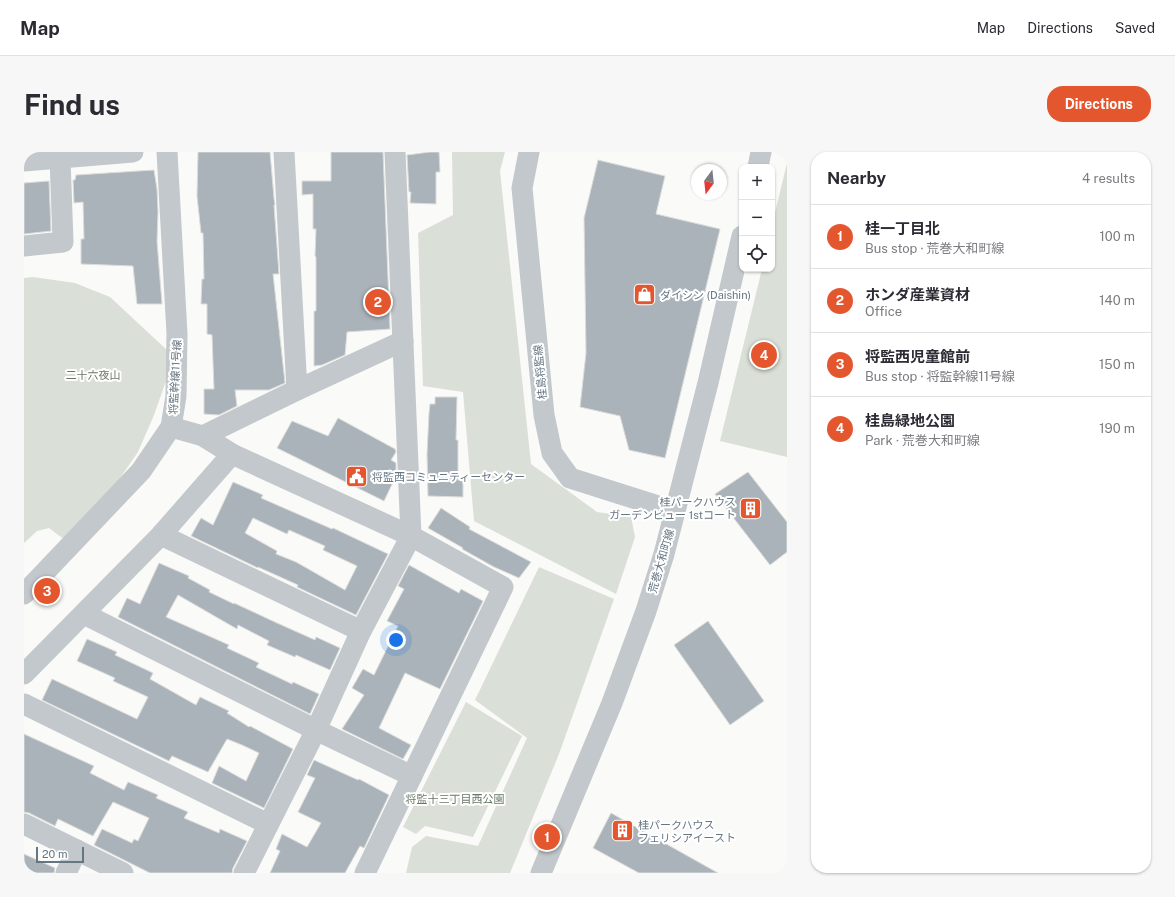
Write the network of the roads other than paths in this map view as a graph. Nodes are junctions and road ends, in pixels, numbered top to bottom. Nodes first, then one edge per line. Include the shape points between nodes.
1 (133, 152) edge
2 (167, 152) edge
3 (284, 152) edge
4 (394, 152) edge
5 (529, 152) edge
6 (761, 152) edge
7 (60, 158) junction
8 (24, 161) edge
9 (759, 164) edge
10 (24, 246) edge
11 (739, 249) edge
12 (403, 341) junction
13 (297, 390) junction
14 (171, 427) junction
15 (203, 436) junction
16 (232, 454) junction
17 (674, 513) junction
18 (161, 535) junction
19 (411, 536) junction
20 (24, 594) edge
21 (84, 614) junction
22 (361, 631) junction
23 (24, 674) edge
24 (24, 704) edge
25 (316, 730) junction
26 (412, 776) junction
27 (24, 824) edge
28 (268, 824) junction
29 (77, 850) junction
30 (66, 873) edge
31 (123, 873) edge
32 (244, 873) edge
33 (365, 873) edge
34 (541, 873) edge

1 - 7 street
2 - 14 street, 将監幹線11号線 via 177,334 176,396
3 - 13 street
4 - 12 street
5 - 17 street, 桂島将監線 via 522,188 544,415 552,452 570,478
6 - 9 street
7 - 8 street
7 - 10 street via 63,242
11 - 17 street, 荒巻大和町線
12 - 13 street
12 - 19 street
13 - 15 street
14 - 15 street
14 - 20 street, 将監幹線11号線 via 141,471
15 - 16 street
16 - 18 street
16 - 19 street
17 - 34 street, 荒巻大和町線 via 646,611 612,703
18 - 21 street
18 - 22 street
19 - 22 street
19 - 26 street via 503,587
21 - 23 street
21 - 25 street
22 - 25 street
24 - 28 street
25 - 26 street
25 - 28 street
26 - 33 street
27 - 29 street
28 - 32 street
29 - 30 street
29 - 31 street

